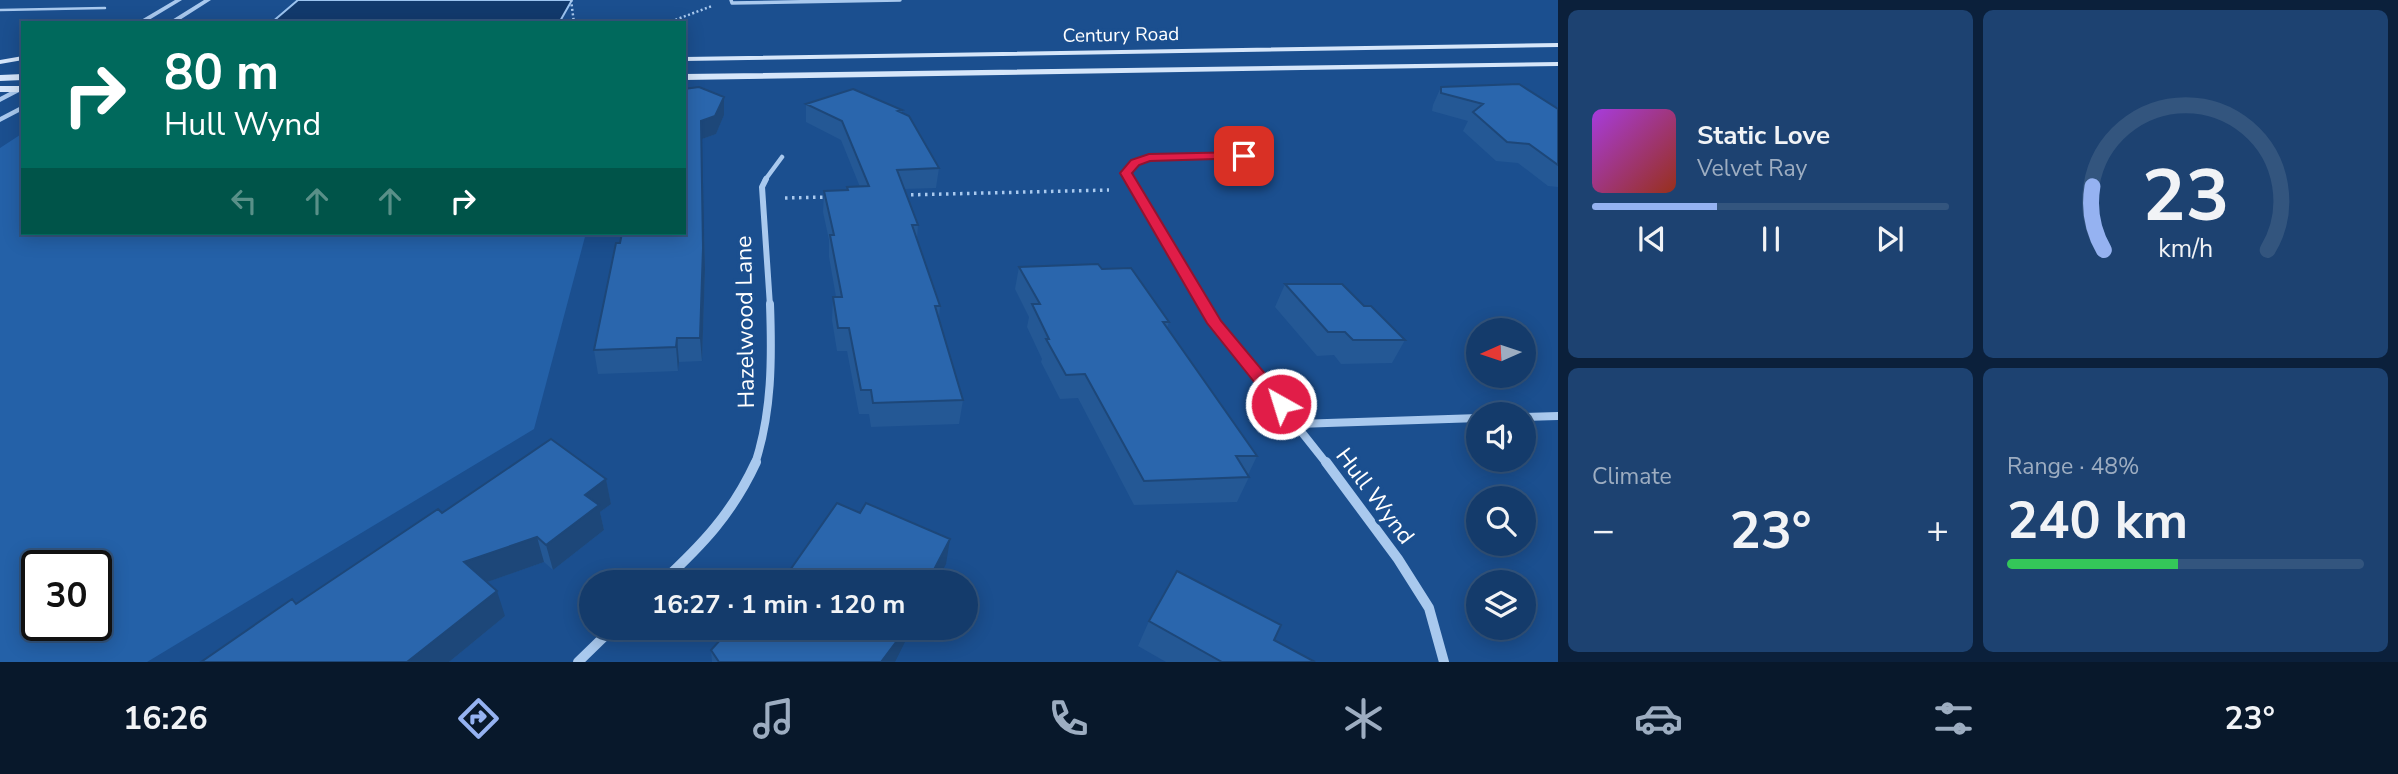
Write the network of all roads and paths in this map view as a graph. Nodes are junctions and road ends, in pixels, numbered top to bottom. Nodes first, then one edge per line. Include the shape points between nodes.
1 (179, 0) edge
2 (208, 0) edge
3 (571, 0) edge
4 (900, 0) edge
5 (732, 1) edge
6 (105, 8) dead end
7 (0, 10) edge
8 (142, 21) edge
9 (173, 21) edge
10 (574, 21) edge
11 (672, 21) edge
12 (1558, 45) edge
13 (21, 58) edge
14 (686, 58) edge
15 (0, 62) edge
16 (1558, 64) edge
17 (0, 69) edge
18 (21, 69) edge
19 (21, 77) edge
20 (686, 77) edge
21 (0, 78) edge
22 (21, 88) edge
23 (0, 89) edge
24 (21, 89) edge
25 (0, 100) edge
26 (21, 108) edge
27 (0, 120) edge
28 (1268, 155) dead end
29 (782, 157) dead end
30 (1134, 190) junction
31 (900, 195) edge
32 (831, 197) edge
33 (762, 199) junction
34 (1558, 416) edge
35 (1536, 417) edge
36 (1466, 418) edge
37 (1297, 424) junction
38 (675, 570) edge
39 (601, 640) edge
40 (578, 662) edge
41 (1444, 662) edge

1 - 8 street
2 - 9 street
3 - 10 path
4 - 5 street
5 - 11 path
6 - 7 lane
12 - 14 main road, Century Road
13 - 15 main road
16 - 20 main road, Century Road
17 - 18 main road
19 - 21 main road
22 - 23 main road
24 - 25 street
26 - 27 street
28 - 30 street via 1149,157 1126,173
29 - 33 street, Hazelwood Lane via 768,173
30 - 31 path
30 - 37 street, Hull Wynd via 1215,323
32 - 33 path
33 - 38 street, Hazelwood Lane via 771,368 769,417 759,458 740,496 711,535
34 - 35 street
36 - 37 street
37 - 41 street, Hull Wynd via 1423,598
39 - 40 street

